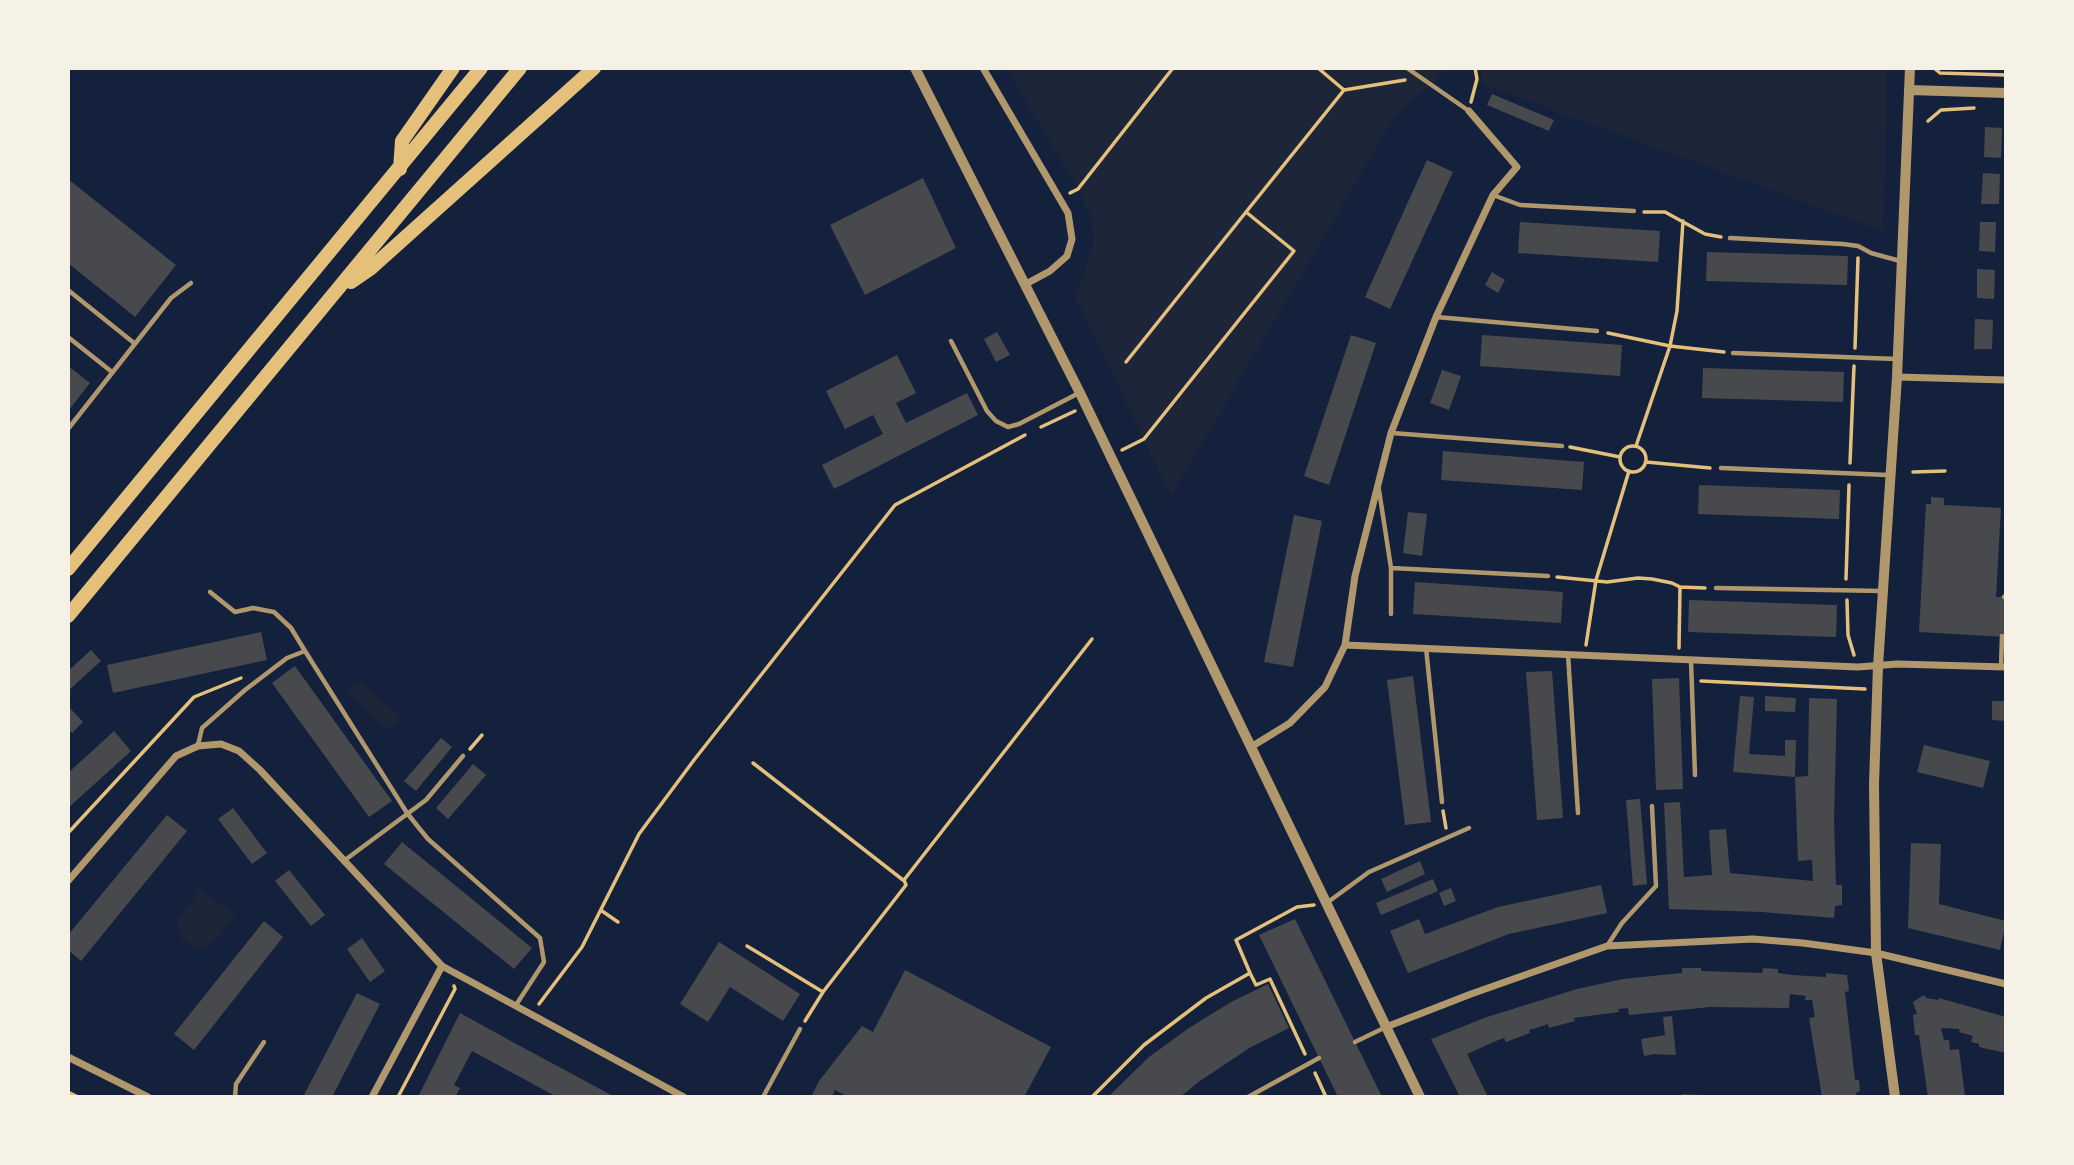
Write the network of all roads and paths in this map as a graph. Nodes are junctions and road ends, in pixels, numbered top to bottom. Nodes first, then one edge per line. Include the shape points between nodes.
1 (453, 68) edge
2 (481, 68) edge
3 (520, 68) edge
4 (594, 68) edge
5 (915, 68) edge
6 (984, 68) edge
7 (1173, 68) edge
8 (1318, 68) edge
9 (1407, 68) edge
10 (1475, 68) edge
11 (1910, 68) edge
12 (1934, 68) edge
13 (2006, 75) edge
14 (1429, 84) junction
15 (1345, 90) junction
16 (1910, 90) junction
17 (2006, 93) edge
18 (1980, 108) dead end
19 (1469, 110) junction
20 (1928, 121) dead end
21 (400, 169) junction
22 (1493, 195) junction
23 (1060, 200) junction
24 (1633, 211) joint
25 (1246, 212) junction
26 (1684, 221) junction
27 (1730, 238) joint
28 (1858, 246) junction
29 (1901, 262) junction
30 (191, 283) dead end
31 (1026, 284) junction
32 (68, 290) edge
33 (333, 296) junction
34 (1436, 317) junction
35 (1598, 331) joint
36 (68, 337) edge
37 (951, 341) dead end
38 (134, 343) junction
39 (1670, 346) junction
40 (1733, 353) joint
41 (1855, 358) junction
42 (1898, 359) junction
43 (1126, 362) dead end
44 (112, 372) junction
45 (1897, 377) junction
46 (2006, 380) edge
47 (1080, 393) junction
48 (1086, 405) junction
49 (68, 429) edge
50 (1038, 429) dead end
51 (1391, 433) junction
52 (1026, 435) dead end
53 (1562, 446) joint
54 (1636, 446) junction
55 (1110, 455) junction
56 (1620, 457) junction
57 (1646, 462) junction
58 (1721, 468) joint
59 (1629, 471) junction
60 (1945, 471) dead end
61 (1913, 472) dead end
62 (1849, 475) junction
63 (1889, 475) junction
64 (1378, 482) junction
65 (1391, 568) junction
66 (68, 569) edge
67 (1548, 576) joint
68 (1596, 580) junction
69 (1680, 587) junction
70 (1716, 588) joint
71 (1846, 590) junction
72 (1882, 591) junction
73 (210, 592) dead end
74 (1391, 614) dead end
75 (68, 615) edge
76 (2002, 636) dead end
77 (1092, 639) dead end
78 (1345, 645) junction
79 (1426, 648) junction
80 (305, 651) junction
81 (1568, 654) junction
82 (1585, 655) junction
83 (1678, 659) junction
84 (1691, 659) junction
85 (1878, 666) junction
86 (1858, 667) junction
87 (2003, 667) edge
88 (1692, 673) junction
89 (245, 690) junction
90 (1877, 690) junction
91 (482, 735) dead end
92 (198, 746) junction
93 (1251, 747) junction
94 (463, 756) joint
95 (753, 763) dead end
96 (1695, 775) dead end
97 (1442, 802) joint
98 (1652, 806) dead end
99 (407, 813) junction
100 (1578, 813) dead end
101 (1469, 828) dead end
102 (68, 833) edge
103 (1447, 838) junction
104 (345, 860) junction
105 (904, 880) junction
106 (68, 881) edge
107 (1326, 903) junction
108 (602, 911) junction
109 (618, 922) dead end
110 (747, 946) dead end
111 (1606, 946) junction
112 (1876, 953) junction
113 (442, 966) junction
114 (1250, 972) junction
115 (2006, 984) edge
116 (823, 992) junction
117 (516, 1005) junction
118 (531, 1014) junction
119 (1386, 1027) junction
120 (800, 1029) joint
121 (264, 1042) dead end
122 (1355, 1042) dead end
123 (68, 1057) edge
124 (1319, 1058) dead end
125 (1310, 1063) junction
126 (1319, 1082) dead end
127 (68, 1092) edge
128 (78, 1097) edge
129 (148, 1097) edge
130 (235, 1097) edge
131 (372, 1097) edge
132 (398, 1097) edge
133 (684, 1097) edge
134 (763, 1097) edge
135 (1092, 1097) edge
136 (1248, 1097) edge
137 (1326, 1097) edge
138 (1420, 1097) edge
139 (1895, 1097) edge

1 - 21 highway via 402,141
2 - 21 highway
3 - 33 highway
4 - 33 highway via 370,269
5 - 31 street
6 - 23 street
7 - 23 path via 1078,189
8 - 15 path
9 - 14 lane
10 - 19 path
11 - 16 street
12 - 13 path via 1940,73
14 - 15 path via 1404,80
14 - 19 lane
15 - 25 path
16 - 17 street
16 - 29 street
18 - 20 path via 1941,110
19 - 22 street via 1517,167
21 - 66 highway
22 - 24 lane via 1520,205
22 - 34 street
23 - 31 street via 1068,212 1072,239 1067,256
24 - 26 path via 1665,212
25 - 43 path
25 - 55 path via 1294,251 1144,439
26 - 27 path via 1705,234
26 - 39 path
27 - 28 lane
28 - 29 lane
28 - 41 path
29 - 42 street
30 - 38 lane via 171,298
31 - 47 street
32 - 38 lane
33 - 75 highway
34 - 35 lane
34 - 51 street
35 - 39 path
36 - 44 lane
37 - 47 lane via 987,411 1008,427
38 - 44 lane
39 - 40 path
39 - 54 path
40 - 41 lane
41 - 42 lane
41 - 62 path
42 - 45 street
44 - 49 lane
45 - 46 street
45 - 63 street
47 - 48 street
48 - 50 path
48 - 55 street
51 - 53 lane
51 - 64 street
52 - 108 path via 895,505 639,834
53 - 56 path
54 - 56 path via 1625,447
54 - 57 path via 1646,454
55 - 93 street
56 - 59 path
57 - 58 path
57 - 59 path via 1641,469
58 - 62 lane
59 - 68 path
60 - 61 path
62 - 63 lane
62 - 71 path
63 - 72 street
64 - 65 lane
64 - 78 street via 1355,576
65 - 67 lane
65 - 74 lane
67 - 68 path
68 - 69 path via 1653,579
68 - 82 path
69 - 70 path
69 - 83 path
70 - 71 lane
71 - 72 lane
71 - 86 path via 1848,635
72 - 85 street
73 - 80 lane via 235,612 253,608 274,612
76 - 87 lane
77 - 105 path
78 - 79 street
78 - 93 street via 1325,687 1290,723
79 - 81 street
79 - 97 lane
80 - 89 lane via 286,658
80 - 99 lane
81 - 82 street
81 - 100 lane
82 - 83 street
83 - 84 street
84 - 86 street
84 - 88 lane
85 - 86 street
85 - 87 street
85 - 90 street
88 - 90 path via 1700,681
88 - 96 lane
89 - 92 lane via 202,728
89 - 102 path via 242,678 194,696
90 - 112 street
91 - 94 path
92 - 104 street via 221,744 239,751
92 - 106 street via 164,767
93 - 107 street
94 - 99 lane via 425,800
95 - 105 path
97 - 103 path
98 - 111 lane via 1656,886
99 - 104 lane
99 - 117 lane via 428,839 540,938 544,962
101 - 103 lane
103 - 107 lane via 1369,872
104 - 113 street
105 - 116 path via 906,885
107 - 114 path via 1297,907 1236,940
107 - 119 street
108 - 109 path
108 - 118 path via 582,947
110 - 116 path
111 - 112 street via 1753,939
111 - 119 street
112 - 115 street
112 - 139 street
113 - 117 street
113 - 131 street
113 - 132 path via 455,989
114 - 125 path via 1256,985 1270,979
114 - 135 path via 1206,998 1144,1045
116 - 120 path
117 - 118 street
118 - 133 street
119 - 122 lane
119 - 138 street
120 - 134 lane
121 - 130 lane via 236,1084
123 - 129 street
124 - 125 lane
125 - 136 lane
126 - 137 path
127 - 128 path

